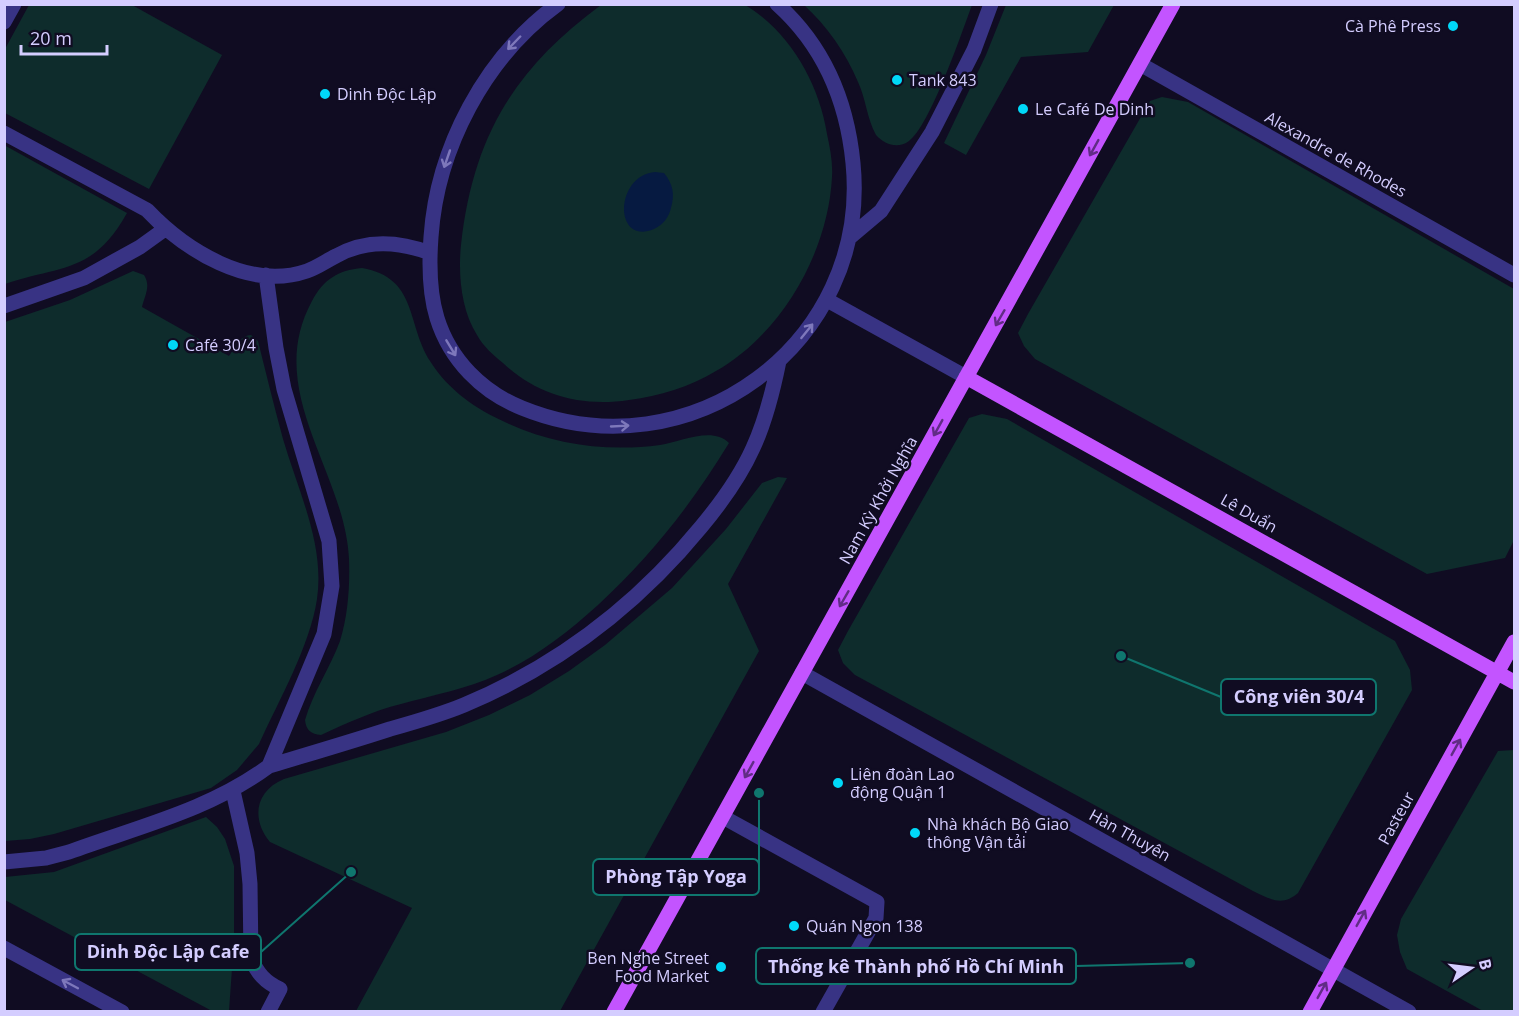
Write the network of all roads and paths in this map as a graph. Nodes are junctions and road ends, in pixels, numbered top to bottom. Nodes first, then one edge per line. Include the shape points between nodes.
1 (14, 4) edge
2 (558, 4) edge
3 (777, 4) edge
4 (991, 4) edge
5 (1173, 4) edge
6 (4, 22) edge
7 (1140, 64) junction
8 (4, 133) edge
9 (165, 230) junction
10 (849, 238) junction
11 (430, 253) junction
12 (1515, 275) edge
13 (266, 276) junction
14 (827, 300) junction
15 (4, 306) edge
16 (779, 361) junction
17 (966, 377) junction
18 (1515, 642) edge
19 (802, 673) junction
20 (1498, 673) junction
21 (1515, 682) edge
22 (269, 766) junction
23 (233, 791) junction
24 (723, 816) junction
25 (4, 862) edge
26 (4, 948) edge
27 (1333, 969) junction
28 (122, 1011) edge
29 (268, 1011) edge
30 (614, 1011) edge
31 (823, 1011) edge
32 (1310, 1011) edge
33 (1409, 1011) edge

1 - 6 street
2 -> 11 street via 507,51 487,77 456,133 437,192
3 - 10 street via 821,56 843,109 854,173
4 - 10 street via 955,90 920,152 881,211
5 - 7 main road, Nam Kỳ Khởi Nghĩa
7 - 12 street, Alexandre de Rhodes
7 -> 17 main road, Nam Kỳ Khởi Nghĩa
8 - 9 street via 147,210
9 - 13 street via 209,258
9 - 15 street via 84,278
10 - 14 street
11 - 13 street via 392,243 373,244 353,248 309,271
11 -> 16 street via 433,302 454,354 494,394 538,414 587,425 648,423 706,407 732,395
13 - 22 street via 285,389 329,542 332,586 319,649
16 -> 14 street via 814,322
14 - 17 street
16 - 22 street via 762,427 735,482 681,552 606,622 522,678 460,707
17 -> 19 main road, Nam Kỳ Khởi Nghĩa
17 - 20 main road, Lê Duẩn
18 - 20 main road, Pasteur
19 -> 24 main road, Nam Kỳ Khởi Nghĩa
19 - 27 street, Hàn Thuyên
20 - 21 main road, Lê Duẩn
27 -> 20 main road, Pasteur
22 - 23 street
23 - 25 street via 69,852
23 - 29 street via 249,874 250,958 263,979 280,989
24 - 30 main road, Nam Kỳ Khởi Nghĩa
24 - 31 street via 877,902 876,918
28 -> 26 street
32 -> 27 main road, Pasteur
27 - 33 street, Hàn Thuyên

